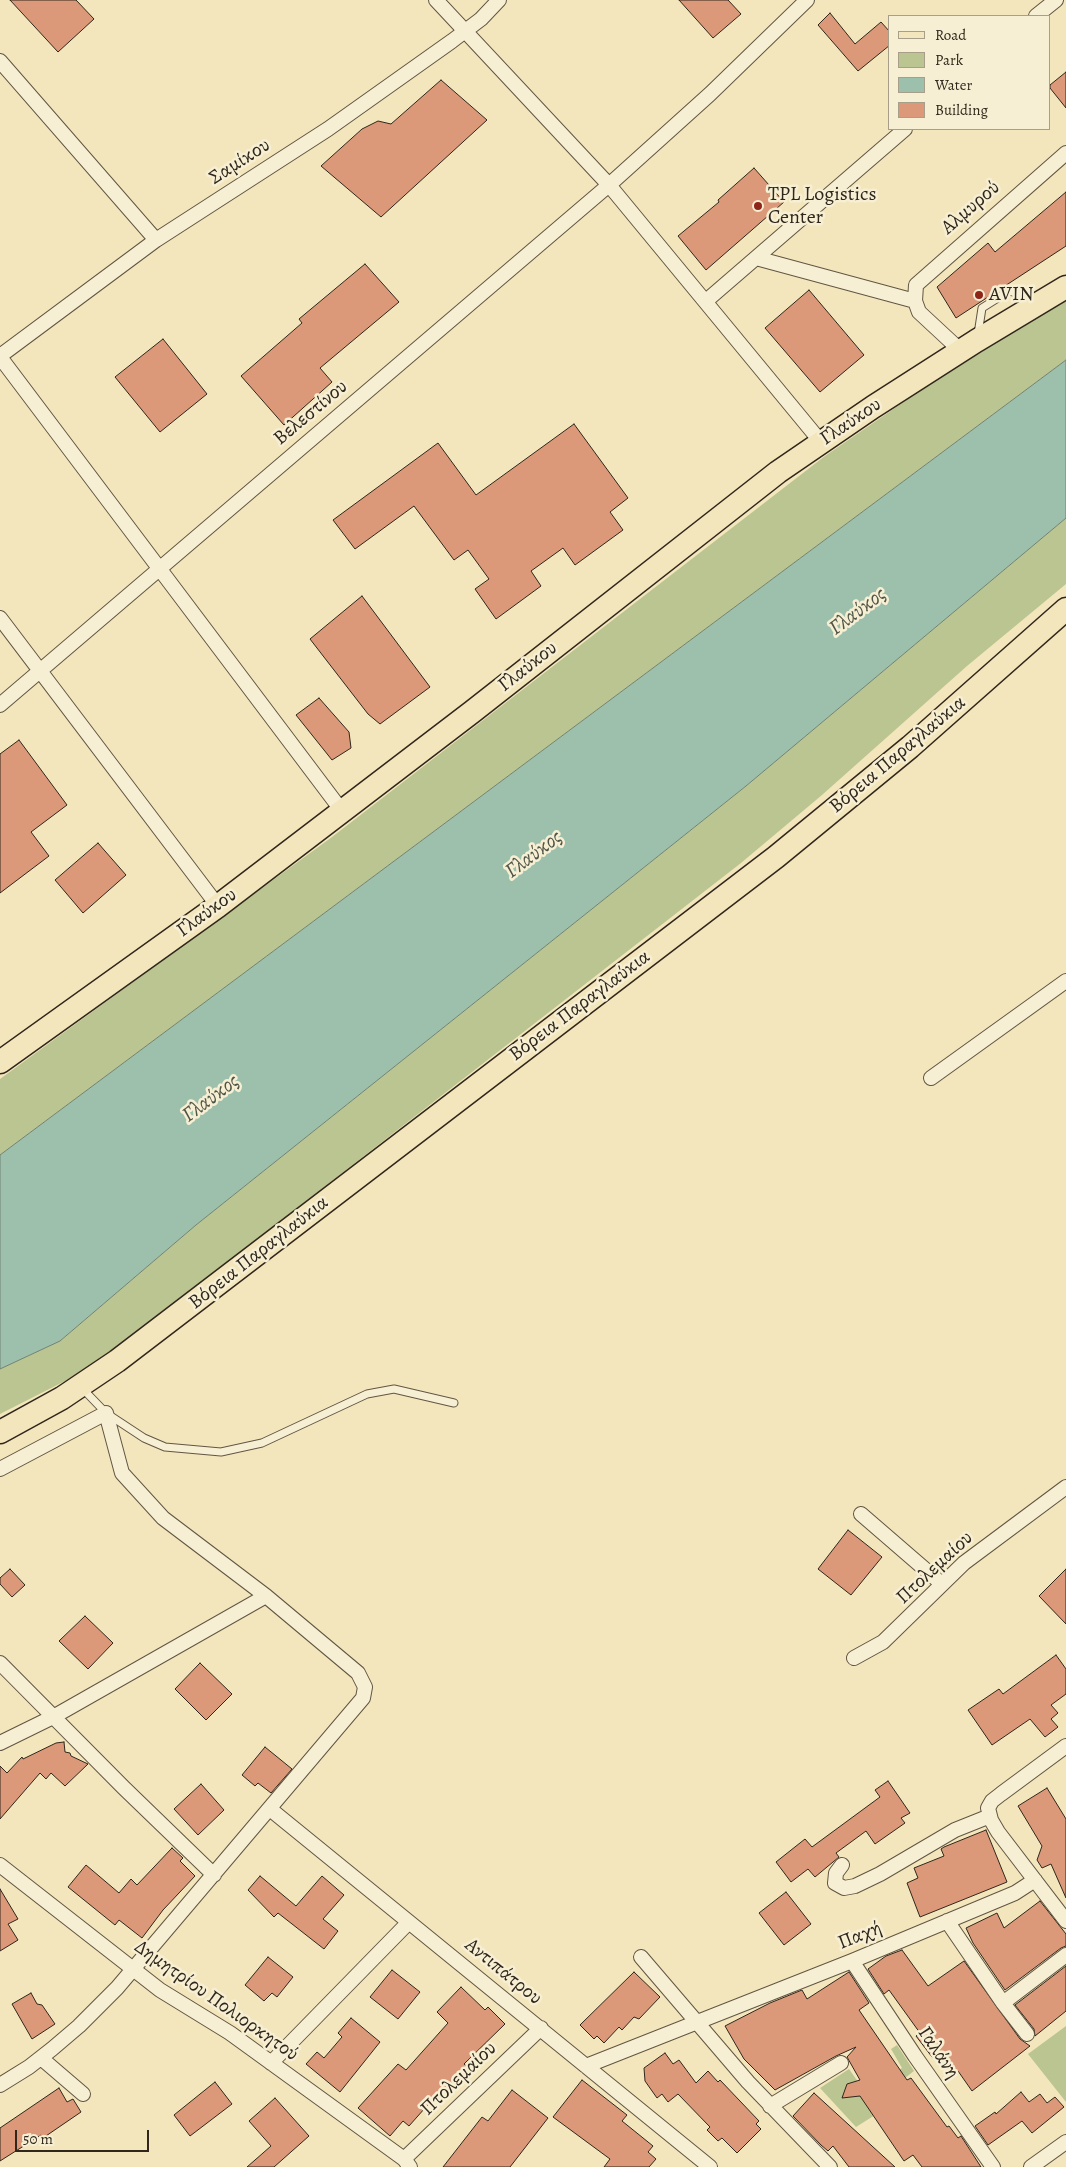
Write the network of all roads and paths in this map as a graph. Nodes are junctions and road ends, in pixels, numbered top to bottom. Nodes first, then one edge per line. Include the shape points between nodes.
1 (436, 0) edge
2 (500, 0) edge
3 (807, 0) edge
4 (1056, 0) edge
5 (1037, 15) edge
6 (466, 31) junction
7 (0, 61) edge
8 (904, 130) edge
9 (1066, 152) edge
10 (609, 185) junction
11 (156, 240) junction
12 (756, 258) junction
13 (1066, 287) edge
14 (706, 301) junction
15 (915, 301) junction
16 (969, 345) junction
17 (0, 357) edge
18 (821, 442) junction
19 (159, 569) junction
20 (1066, 609) edge
21 (0, 618) edge
22 (39, 671) junction
23 (0, 705) edge
24 (342, 811) junction
25 (218, 906) junction
26 (1064, 987) edge
27 (0, 1062) edge
28 (931, 1078) dead end
29 (80, 1386) junction
30 (454, 1404) dead end
31 (106, 1413) junction
32 (0, 1432) edge
33 (0, 1469) edge
34 (1066, 1487) edge
35 (861, 1514) dead end
36 (942, 1584) junction
37 (266, 1596) junction
38 (854, 1658) dead end
39 (0, 1663) edge
40 (53, 1717) junction
41 (0, 1743) edge
42 (1066, 1746) edge
43 (270, 1809) junction
44 (990, 1816) junction
45 (0, 1865) edge
46 (842, 1865) dead end
47 (214, 1875) junction
48 (1034, 1880) junction
49 (946, 1921) junction
50 (1066, 1921) edge
51 (409, 1922) junction
52 (1066, 1955) edge
53 (641, 1957) dead end
54 (852, 1961) junction
55 (133, 1969) junction
56 (1003, 2002) junction
57 (698, 2022) junction
58 (541, 2028) junction
59 (1027, 2034) dead end
60 (41, 2058) junction
61 (271, 2063) junction
62 (840, 2063) dead end
63 (586, 2066) junction
64 (0, 2085) edge
65 (83, 2094) dead end
66 (770, 2106) junction
67 (1066, 2142) edge
68 (407, 2163) edge
69 (710, 2167) edge
70 (830, 2167) edge
71 (993, 2167) edge
72 (1032, 2167) edge

1 - 6 street
2 - 6 street, Σαμίκου
3 - 10 street, Βελεστίνου
4 - 5 street
6 - 10 street
6 - 11 street, Σαμίκου via 328,129
7 - 11 street
8 - 12 street
9 - 15 street, Αλμυρού via 918,280
10 - 14 street
10 - 19 street, Βελεστίνου
11 - 17 street, Σαμίκου
12 - 14 street
12 - 15 street
13 - 16 main road, Γλαύκου
14 - 18 street
15 - 16 street via 919,312
16 - 18 main road, Γλαύκου
17 - 19 street
18 - 24 main road, Γλαύκου
19 - 22 street, Βελεστίνου
19 - 24 street
20 - 29 main road, Βόρεια Παραγλαύκια via 910,747 776,857 203,1297
21 - 22 street
22 - 23 street, Βελεστίνου
22 - 25 street
24 - 25 main road, Γλαύκου
25 - 27 main road, Γλαύκου
26 - 28 street
29 - 31 lane
29 - 32 main road, Βόρεια Παραγλαύκια
30 - 31 lane via 394,1389 367,1394 262,1443 221,1452 165,1447 144,1438
31 - 33 street
31 - 37 street via 122,1473 163,1518
34 - 36 street, Πτολεμαίου via 964,1563
35 - 36 street
36 - 38 street, Πτολεμαίου via 892,1635
37 - 40 street
37 - 43 street via 358,1673 365,1687 363,1698
39 - 40 street
40 - 41 street
40 - 47 street
42 - 44 street via 992,1801 988,1808
43 - 47 street
43 - 51 street, Αντιπάτρου
44 - 46 street via 954,1830 855,1886 844,1888 835,1883 836,1873
44 - 48 street
45 - 55 street, Δημητρίου Πολιορκητού
47 - 55 street
48 - 49 street, Παχή via 1015,1893
48 - 50 street
49 - 54 street, Παχή
49 - 56 street
51 - 58 street, Αντιπάτρου
51 - 61 street
52 - 56 street
53 - 57 street
54 - 57 street, Παχή
54 - 71 street, Γαλάνη
55 - 60 street via 97,2009
55 - 61 street, Δημητρίου Πολιορκητού
56 - 59 street
57 - 63 street, Παχή
57 - 66 street
58 - 63 street, Αντιπάτρου
58 - 68 street, Πτολεμαίου
60 - 64 street
60 - 65 street
61 - 68 street, Δημητρίου Πολιορκητού
62 - 66 street
63 - 69 street, Αντιπάτρου
66 - 70 street
67 - 72 street

